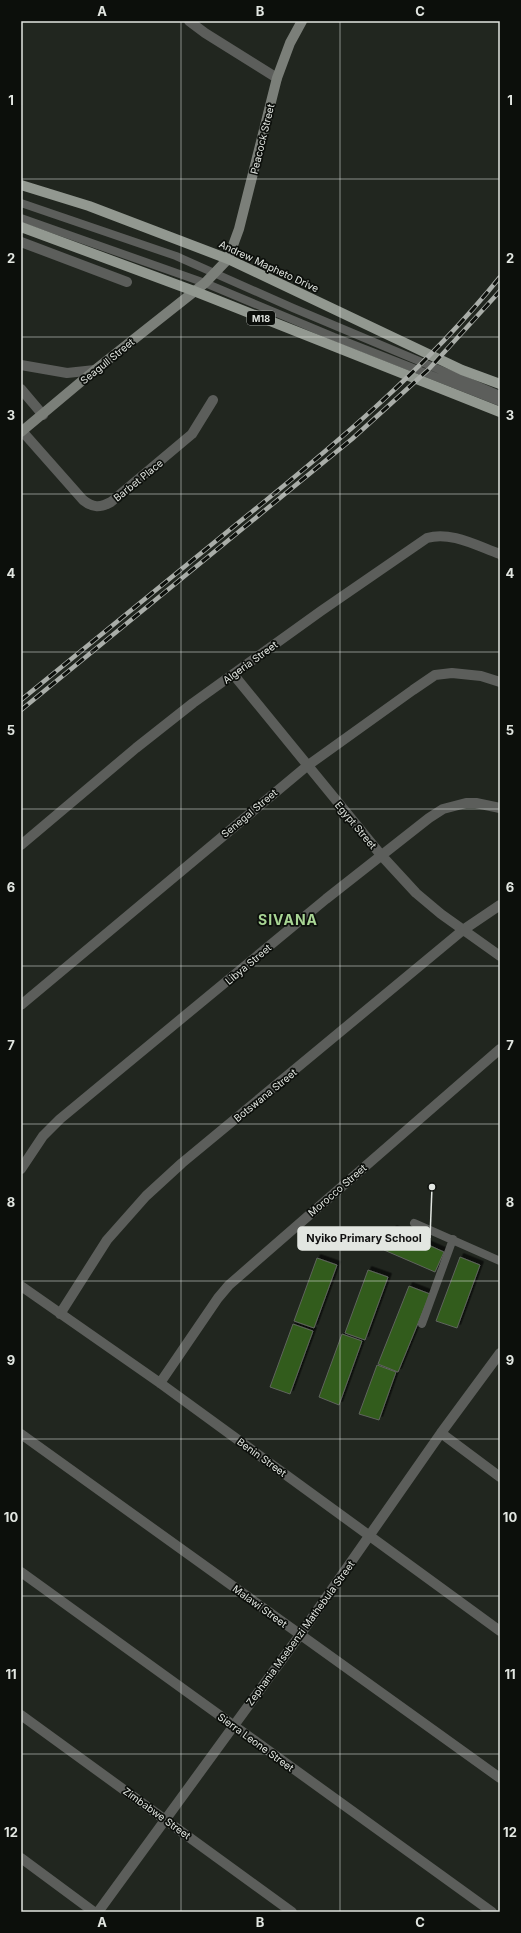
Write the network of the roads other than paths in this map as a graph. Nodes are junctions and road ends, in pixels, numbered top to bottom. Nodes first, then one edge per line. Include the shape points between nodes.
1 (189, 21) edge
2 (302, 21) edge
3 (277, 78) junction
4 (21, 185) edge
5 (21, 203) edge
6 (21, 218) edge
7 (21, 227) edge
8 (21, 242) edge
9 (228, 259) junction
10 (215, 273) junction
11 (127, 282) dead end
12 (205, 283) junction
13 (194, 291) junction
14 (21, 365) edge
15 (95, 370) junction
16 (500, 384) edge
17 (21, 389) edge
18 (500, 395) edge
19 (213, 400) dead end
20 (500, 402) edge
21 (500, 412) edge
22 (43, 415) junction
23 (22, 432) edge
24 (500, 554) edge
25 (233, 674) junction
26 (500, 682) edge
27 (307, 766) junction
28 (500, 808) edge
29 (21, 845) edge
30 (381, 855) junction
31 (500, 905) edge
32 (463, 930) junction
33 (500, 956) edge
34 (21, 1005) edge
35 (500, 1049) edge
36 (21, 1170) edge
37 (414, 1223) dead end
38 (453, 1239) junction
39 (500, 1261) edge
40 (21, 1286) edge
41 (60, 1314) junction
42 (422, 1324) dead end
43 (500, 1353) edge
44 (160, 1383) junction
45 (441, 1433) junction
46 (21, 1434) edge
47 (500, 1477) edge
48 (370, 1536) junction
49 (21, 1572) edge
50 (500, 1631) edge
51 (300, 1635) junction
52 (21, 1715) edge
53 (233, 1726) junction
54 (500, 1778) edge
55 (165, 1819) junction
56 (21, 1858) edge
57 (94, 1912) edge
58 (98, 1912) edge
59 (292, 1912) edge
60 (492, 1912) edge

1 - 3 street
2 - 3 street, Peacock Street via 290,43
3 - 9 street, Peacock Street via 239,230
4 - 9 main road, Andrew Mapheto Drive via 89,206
5 - 10 lane via 176,256
6 - 12 lane
7 - 13 main road, M18
8 - 11 street
9 - 10 street, Seagull Street
9 - 16 main road, Andrew Mapheto Drive via 462,370
10 - 12 street, Seagull Street
10 - 18 lane
12 - 13 street, Seagull Street
12 - 20 lane
13 - 15 street, Seagull Street
13 - 21 main road, M18
14 - 15 street via 66,373
15 - 22 street, Seagull Street
17 - 22 street
19 - 23 street, Barbet Place via 200,423 178,447 112,502 98,507 91,506 83,500
22 - 23 street, Seagull Street
24 - 25 street, Algeria Street via 447,536 427,538
25 - 27 street, Egypt Street
25 - 29 street, Algeria Street via 136,748
26 - 27 street, Senegal Street via 464,674 435,675
27 - 30 street, Egypt Street
27 - 34 street, Senegal Street
28 - 30 street, Libya Street via 466,803 443,809
30 - 32 street, Egypt Street via 428,904
30 - 36 street, Libya Street via 60,1119 43,1136
31 - 32 street, Botswana Street
32 - 33 street, Egypt Street
32 - 41 street, Botswana Street via 182,1163 146,1196 107,1240
35 - 44 street, Morocco Street via 229,1285
37 - 38 lane
38 - 39 lane
38 - 42 lane
40 - 41 street, Benin Street
41 - 44 street, Benin Street
43 - 45 street, Zephania Msebenzi Mathebula Street
44 - 48 street, Benin Street
45 - 47 street
45 - 48 street, Zephania Msebenzi Mathebula Street
46 - 51 street, Malawi Street
48 - 50 street, Benin Street
48 - 51 street, Zephania Msebenzi Mathebula Street
49 - 53 street, Sierra Leone Street
51 - 53 street, Zephania Msebenzi Mathebula Street
51 - 54 street, Malawi Street
52 - 55 street, Zimbabwe Street
53 - 55 street, Zephania Msebenzi Mathebula Street
53 - 60 street, Sierra Leone Street
55 - 58 street, Zephania Msebenzi Mathebula Street
55 - 59 street, Zimbabwe Street
56 - 57 street

